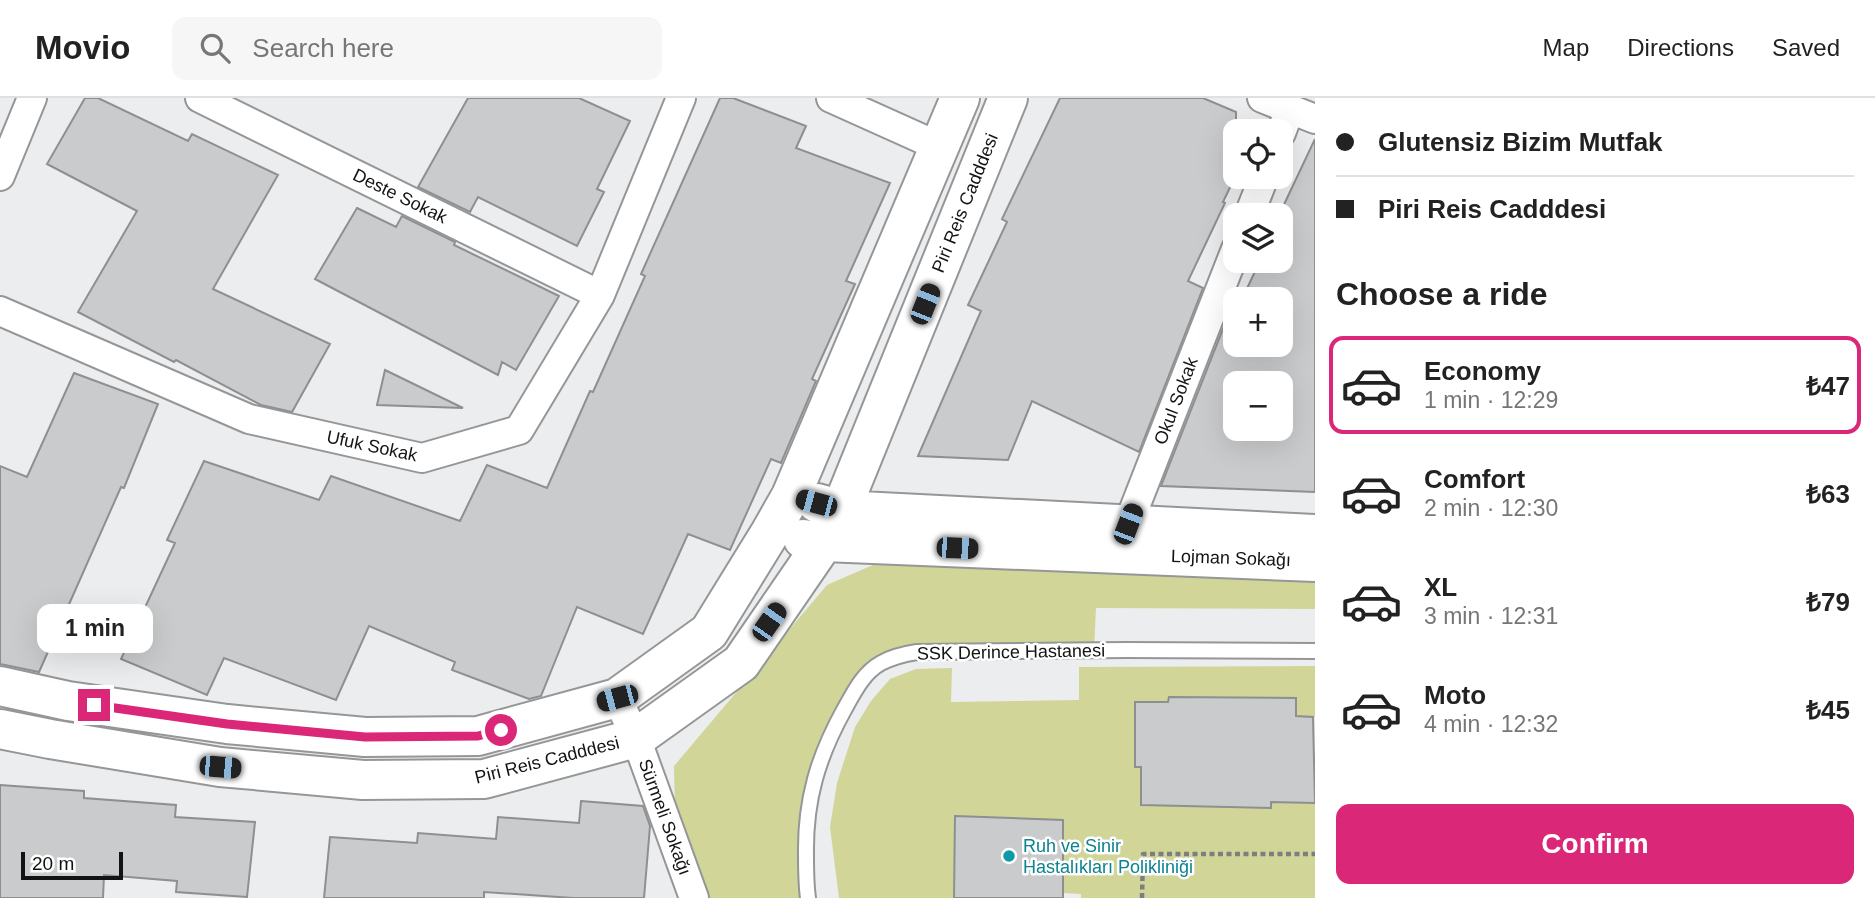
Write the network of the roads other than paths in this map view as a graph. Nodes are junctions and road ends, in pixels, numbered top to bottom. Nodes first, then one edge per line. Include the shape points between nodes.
1 (32, 98) edge
2 (200, 98) edge
3 (681, 98) edge
4 (831, 98) edge
5 (960, 98) edge
6 (1008, 98) edge
7 (1262, 98) edge
8 (1295, 120) edge
9 (940, 146) junction
10 (0, 176) edge
11 (1227, 273) edge
12 (600, 295) junction
13 (0, 311) edge
14 (791, 496) junction
15 (832, 526) junction
16 (770, 533) junction
17 (1315, 534) edge
18 (1122, 539) junction
19 (1315, 562) edge
20 (1315, 651) edge
21 (0, 686) edge
22 (617, 698) junction
23 (0, 729) edge
24 (636, 738) junction
25 (694, 898) edge
26 (808, 898) edge

1 - 10 street
2 - 12 street, Deste Sokak
3 - 12 street, Ufuk Sokak
4 - 9 street
5 - 9 main road
6 - 15 main road, Piri Reis Cadddesi
7 - 8 street
9 - 14 main road
11 - 18 street, Okul Sokak
12 - 13 street, Ufuk Sokak via 519,430 422,458 249,419
14 - 15 main road, Lojman Sokağı
14 - 16 main road
15 - 16 main road, Lojman Sokağı
15 - 18 main road, Lojman Sokağı
15 - 24 main road, Piri Reis Cadddesi via 741,663
16 - 22 main road via 709,632
17 - 18 main road, Lojman Sokağı
18 - 19 main road, Lojman Sokağı
20 - 26 lane, SSK Derince Hastanesi via 917,652 880,664 855,690 814,777 806,826
21 - 22 main road via 68,701 227,724 365,737 478,736
22 - 24 street, Sürmeli Sokağı
23 - 24 main road, Piri Reis Cadddesi via 220,767 363,780 484,779
24 - 25 street, Sürmeli Sokağı

